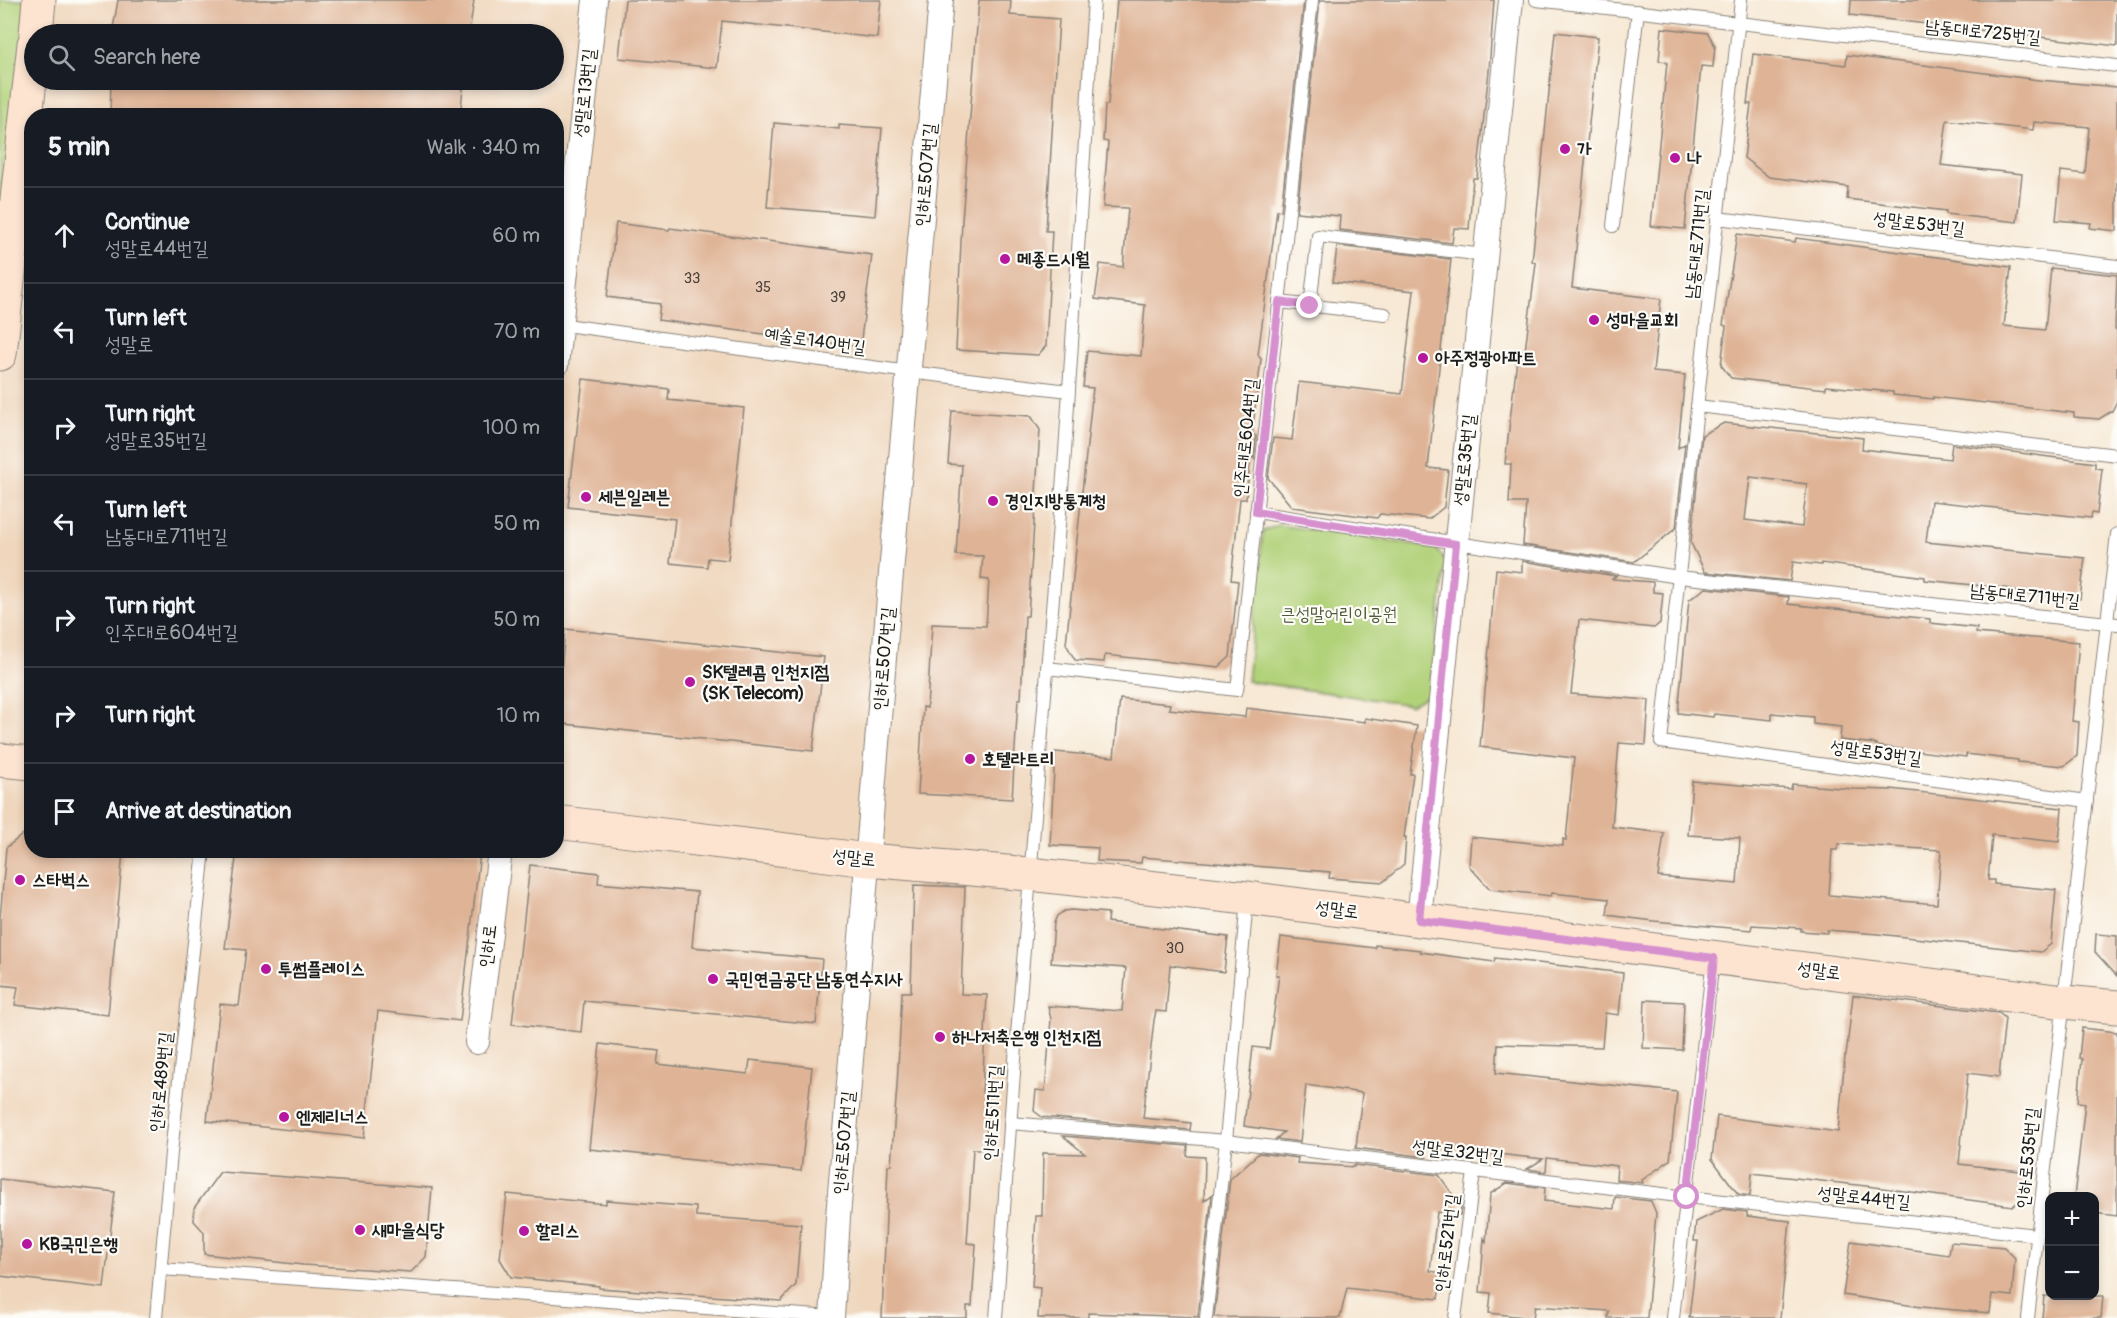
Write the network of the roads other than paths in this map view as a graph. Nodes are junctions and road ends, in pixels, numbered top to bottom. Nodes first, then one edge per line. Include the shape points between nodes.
1 (39, 0) edge
2 (595, 0) edge
3 (941, 0) edge
4 (1094, 0) edge
5 (1312, 0) edge
6 (1510, 0) edge
7 (1536, 0) edge
8 (1741, 0) edge
9 (1638, 11) junction
10 (1738, 22) junction
11 (37, 24) edge
12 (2117, 66) edge
13 (30, 90) edge
14 (29, 108) edge
15 (24, 162) edge
16 (1718, 218) junction
17 (1612, 226) dead end
18 (1485, 255) junction
19 (2117, 266) edge
20 (564, 279) edge
21 (1279, 302) junction
22 (1310, 306) junction
23 (1385, 314) dead end
24 (564, 325) edge
25 (0, 354) edge
26 (909, 372) junction
27 (1069, 391) junction
28 (1697, 406) junction
29 (2117, 455) edge
30 (1256, 512) junction
31 (2117, 534) edge
32 (1456, 544) junction
33 (1679, 577) junction
34 (2112, 624) edge
35 (1047, 668) junction
36 (1661, 742) joint
37 (0, 760) edge
38 (24, 762) edge
39 (2087, 801) junction
40 (564, 823) edge
41 (203, 858) edge
42 (499, 858) edge
43 (867, 860) junction
44 (1029, 874) junction
45 (1247, 898) junction
46 (1419, 920) junction
47 (1714, 958) junction
48 (2064, 1002) junction
49 (2117, 1007) edge
50 (477, 1042) dead end
51 (1010, 1123) junction
52 (1226, 1141) junction
53 (1474, 1172) junction
54 (1687, 1197) junction
55 (2037, 1235) junction
56 (161, 1269) junction
57 (832, 1317) edge
58 (156, 1318) edge
59 (996, 1318) edge
60 (1206, 1318) edge
61 (1455, 1318) edge
62 (1673, 1318) edge
63 (2028, 1318) edge

1 - 11 street
2 - 20 street, 성말로13번길
3 - 26 street, 인하로507번길
4 - 27 lane
5 - 21 lane, 인주대로604번길
6 - 18 street, 성말로35번길
7 - 9 lane, 남동대로725번길
8 - 10 lane
9 - 10 lane, 남동대로725번길
9 - 17 lane
10 - 12 lane, 남동대로725번길
10 - 16 lane, 남동대로711번길
13 - 14 street
15 - 25 street via 17,244
16 - 19 lane, 성말로53번길
16 - 28 lane, 남동대로711번길
18 - 22 lane via 1318,236
18 - 32 street, 성말로35번길
21 - 22 lane
21 - 30 lane, 인주대로604번길
22 - 23 lane
24 - 26 lane, 예술로140번길
26 - 27 lane, 예술로140번길
26 - 43 street, 인하로507번길
27 - 35 lane
28 - 29 lane
28 - 33 lane, 남동대로711번길
30 - 32 lane, 남동대로711번길
30 - 35 lane, 인주대로604번길 via 1237,690
31 - 34 lane
32 - 33 lane, 남동대로711번길
32 - 46 street, 성말로35번길
33 - 34 lane, 남동대로711번길
33 - 36 lane, 남동대로711번길
34 - 39 lane
35 - 44 lane
36 - 39 lane, 성말로53번길
37 - 38 street
39 - 48 lane
40 - 43 street, 성말로
41 - 56 lane, 인하로489번길
42 - 50 street, 인하로
43 - 44 street, 성말로
43 - 57 street, 인하로507번길
44 - 45 street, 성말로
44 - 51 lane, 인하로511번길
45 - 46 street, 성말로
45 - 52 lane
46 - 47 street, 성말로
47 - 48 street, 성말로
47 - 54 lane
48 - 49 street, 성말로
48 - 55 lane, 인하로535번길
51 - 52 lane, 성말로32번길
51 - 59 lane, 인하로511번길
52 - 53 lane, 성말로32번길
52 - 60 lane
53 - 54 lane, 성말로32번길
53 - 61 lane, 인하로521번길
54 - 55 lane, 성말로44번길
54 - 62 lane
55 - 63 lane, 인하로535번길
56 - 57 lane
56 - 58 lane, 인하로489번길

